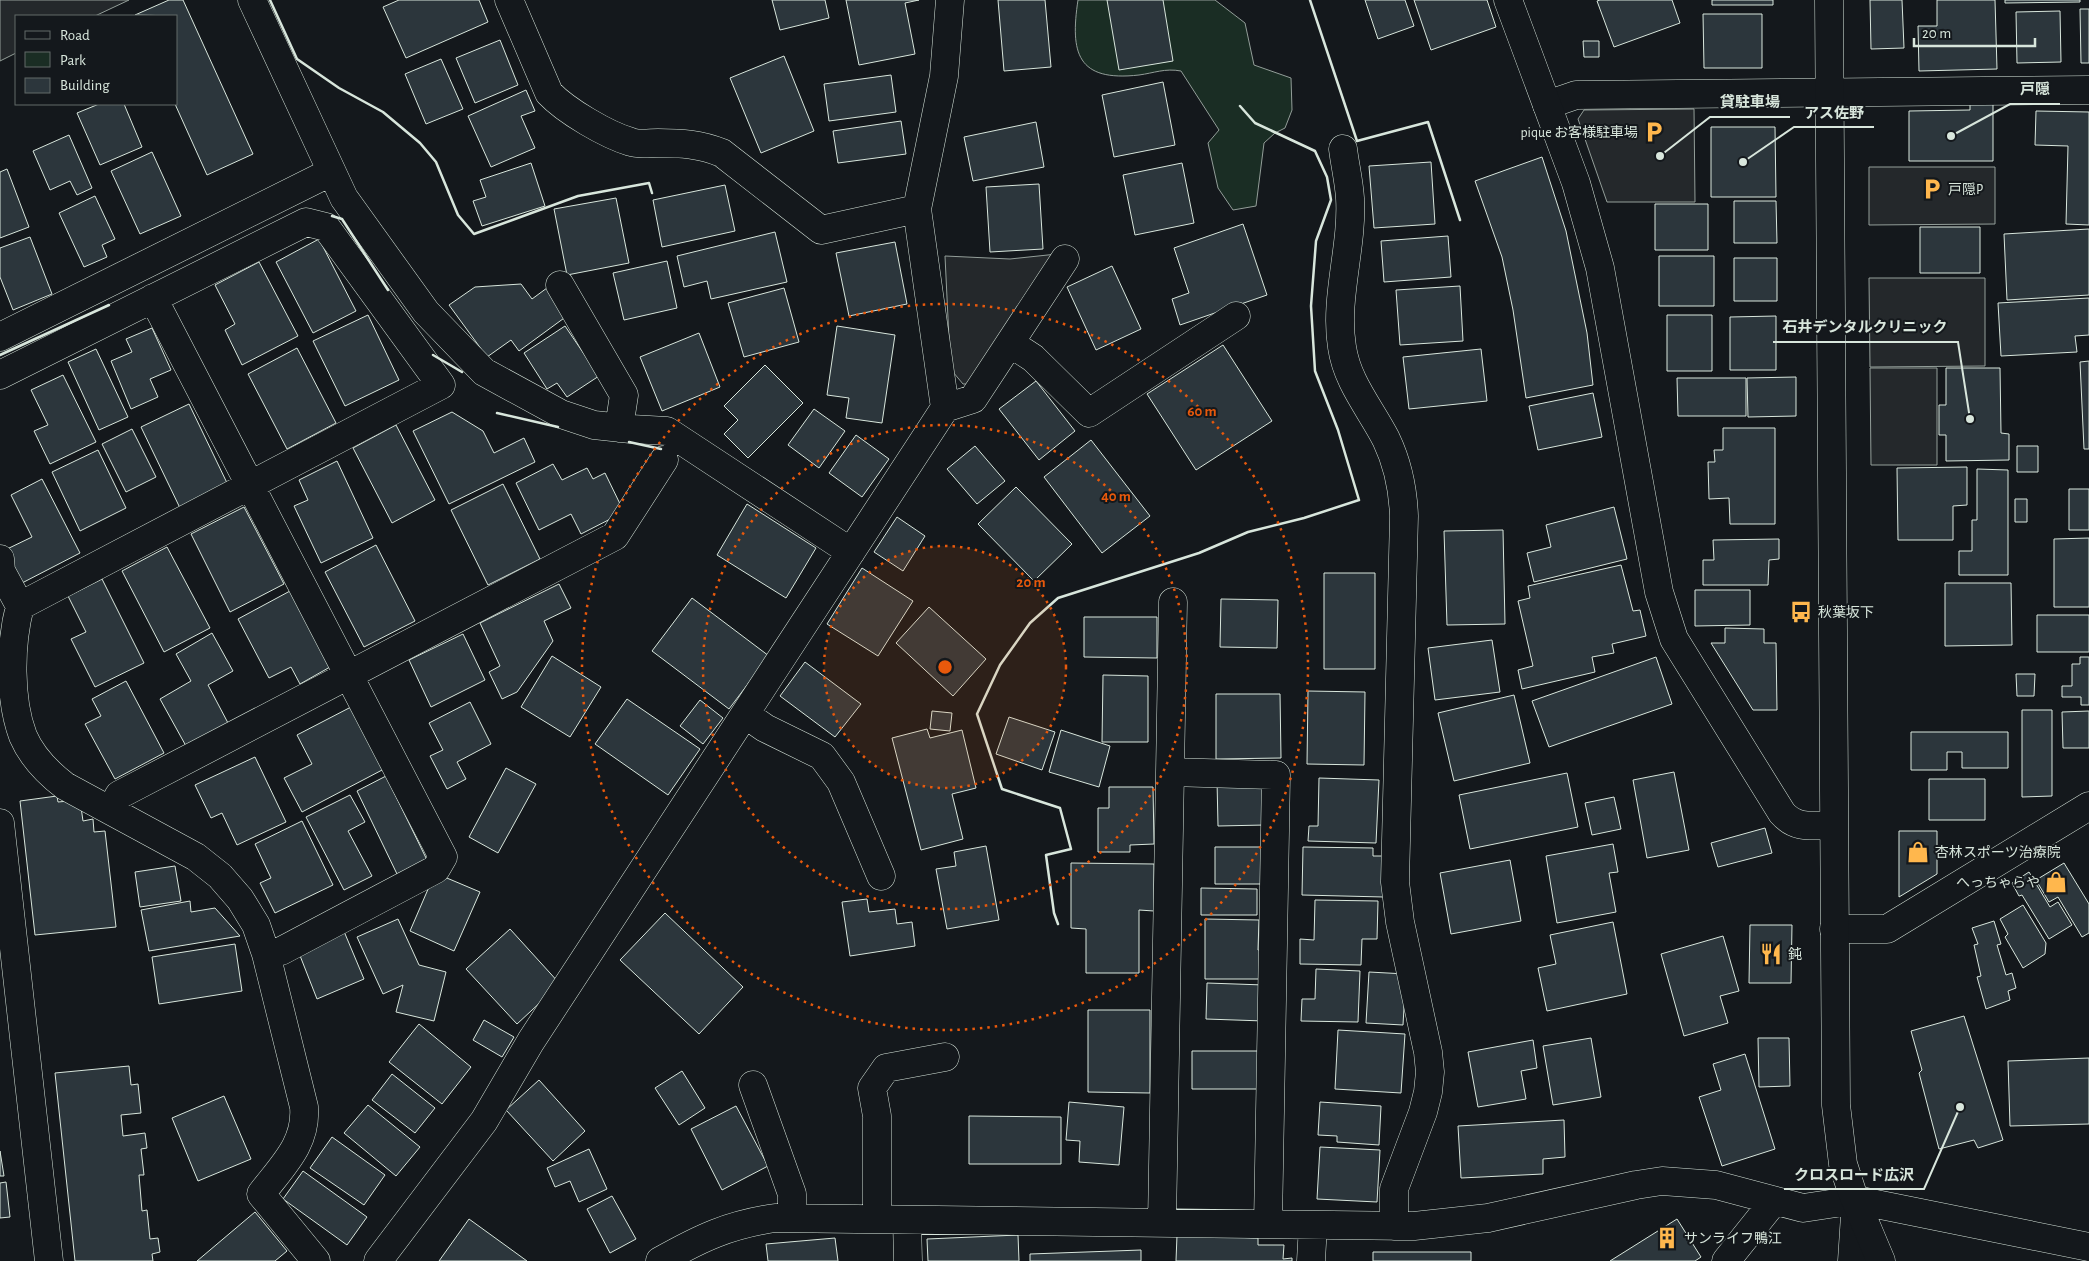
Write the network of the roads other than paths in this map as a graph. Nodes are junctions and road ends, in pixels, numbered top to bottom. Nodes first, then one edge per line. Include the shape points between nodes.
1 (252, 0) edge
2 (509, 0) edge
3 (950, 0) edge
4 (1508, 0) edge
5 (1829, 0) edge
6 (2089, 90) edge
7 (1829, 92) junction
8 (1547, 105) junction
9 (1343, 149) dead end
10 (331, 172) junction
11 (917, 209) junction
12 (1065, 260) dead end
13 (560, 285) dead end
14 (153, 298) junction
15 (1236, 316) dead end
16 (0, 337) edge
17 (1010, 342) junction
18 (0, 374) edge
19 (945, 408) junction
20 (619, 428) junction
21 (664, 460) dead end
22 (250, 485) junction
23 (851, 552) junction
24 (0, 559) edge
25 (1173, 602) dead end
26 (20, 606) junction
27 (348, 675) junction
28 (745, 714) junction
29 (9, 716) edge
30 (1170, 772) junction
31 (2089, 806) edge
32 (111, 811) junction
33 (0, 823) edge
34 (1834, 825) junction
35 (881, 876) dead end
36 (1834, 929) junction
37 (266, 954) junction
38 (8, 970) edge
39 (945, 1057) dead end
40 (754, 1086) dead end
41 (1856, 1200) junction
42 (1774, 1201) junction
43 (792, 1218) junction
44 (877, 1219) junction
45 (907, 1220) junction
46 (1162, 1223) junction
47 (1268, 1224) junction
48 (1313, 1224) junction
49 (1394, 1226) junction
50 (2089, 1247) edge
51 (50, 1261) edge
52 (316, 1261) edge
53 (378, 1261) edge
54 (660, 1261) edge
55 (908, 1261) edge
56 (1311, 1261) edge
57 (1726, 1261) edge
58 (1852, 1261) edge
59 (1881, 1261) edge

1 - 10 street
2 - 11 street via 549,93 575,115 632,143 686,143 722,153 821,230
3 - 11 street via 944,76
4 - 8 street
5 - 7 street
6 - 7 street
7 - 8 street via 1576,95
7 - 34 street
8 - 34 street via 1576,183 1600,268 1660,592 1674,639 1790,823
9 - 49 street via 1350,199 1341,345 1346,369 1386,438 1403,489 1395,875 1400,922 1430,1072 1423,1112 1394,1189
10 - 16 street
10 - 20 street via 344,198 426,312 484,372 561,414 594,425
11 - 19 street
12 - 17 street
13 - 20 street via 624,395
14 - 18 street
14 - 22 street
14 - 22 street via 306,222 326,227 441,385
15 - 17 street via 1089,413 1033,358
17 - 19 street via 973,399
19 - 23 street
20 - 23 street via 667,431
21 - 27 street via 615,536
22 - 26 street
22 - 27 street
23 - 28 street
24 - 26 street via 1,571
25 - 30 street
26 - 29 street via 12,647
27 - 32 street via 119,795
27 - 37 street via 443,857 436,869 281,950
28 - 35 street via 765,728 822,756 841,782
28 - 53 street via 531,1041 484,1121
29 - 32 street via 48,773
30 - 46 street
30 - 47 street via 1276,775
31 - 36 street via 1887,929
32 - 37 street via 196,858 220,876 256,925
33 - 38 street
34 - 36 street
36 - 41 street via 1838,1129 1844,1164
37 - 52 street via 305,1121 295,1149 261,1194
38 - 51 street
39 - 44 street via 886,1068 872,1088 877,1116
40 - 43 street via 792,1194
41 - 42 street via 1803,1208
41 - 50 street
41 - 58 street
41 - 59 street
42 - 49 street via 1716,1185 1662,1182 1471,1221
42 - 57 street
43 - 44 street
43 - 54 street via 758,1220 726,1228
44 - 45 street
45 - 46 street
45 - 55 street
46 - 47 street
47 - 48 street
48 - 49 street
48 - 56 street

